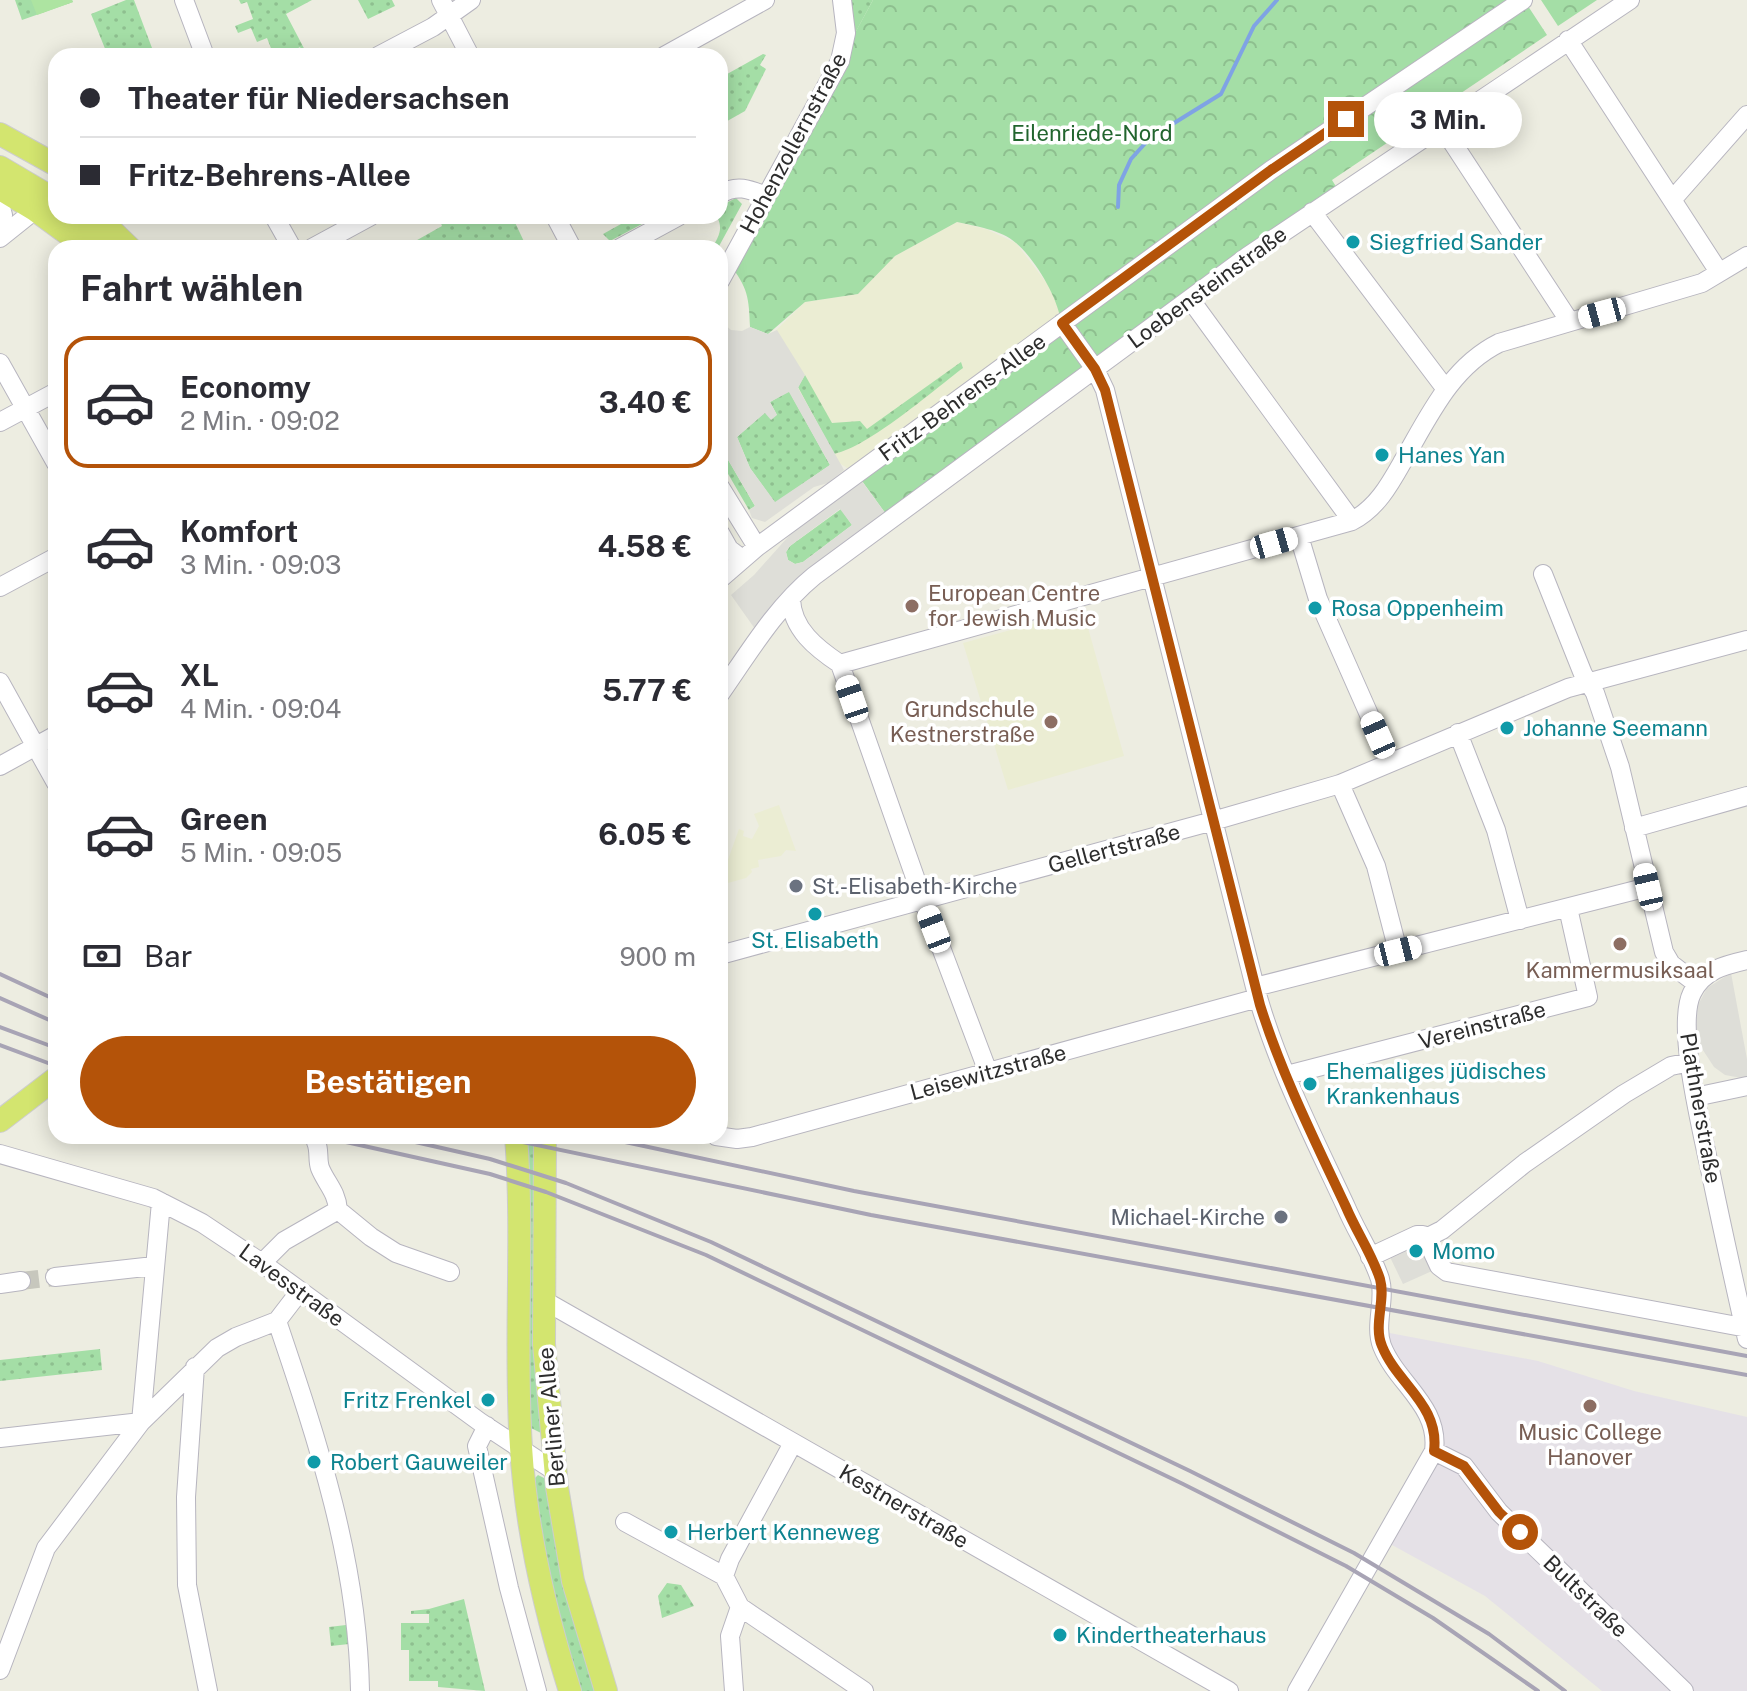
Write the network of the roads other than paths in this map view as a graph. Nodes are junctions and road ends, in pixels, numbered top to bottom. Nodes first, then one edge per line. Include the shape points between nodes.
1 (184, 0) edge
2 (471, 0) edge
3 (765, 0) edge
4 (842, 0) edge
5 (1523, 0) edge
6 (1630, 0) edge
7 (441, 14) edge
8 (1568, 40) junction
9 (202, 48) edge
10 (390, 48) edge
11 (464, 48) edge
12 (678, 48) edge
13 (1747, 115) edge
14 (1441, 125) junction
15 (0, 134) edge
16 (0, 151) edge
17 (48, 161) edge
18 (0, 167) edge
19 (48, 178) edge
20 (0, 189) edge
21 (728, 190) edge
22 (48, 195) edge
23 (766, 196) junction
24 (1672, 200) junction
25 (0, 204) edge
26 (35, 210) junction
27 (1312, 212) junction
28 (48, 220) edge
29 (54, 224) edge
30 (83, 224) edge
31 (105, 224) edge
32 (120, 224) edge
33 (356, 224) edge
34 (664, 224) edge
35 (0, 230) edge
36 (0, 238) edge
37 (76, 240) edge
38 (96, 240) edge
39 (122, 240) edge
40 (134, 240) edge
41 (327, 240) edge
42 (635, 240) edge
43 (1746, 259) edge
44 (728, 266) edge
45 (1719, 272) junction
46 (1190, 299) junction
47 (1570, 322) junction
48 (1062, 323) junction
49 (0, 363) edge
50 (1095, 369) junction
51 (1445, 388) junction
52 (48, 396) edge
53 (25, 409) junction
54 (0, 422) edge
55 (48, 449) edge
56 (728, 505) edge
57 (1352, 521) junction
58 (1299, 536) junction
59 (728, 547) edge
60 (750, 553) junction
61 (48, 561) edge
62 (728, 572) edge
63 (1543, 574) dead end
64 (1152, 578) junction
65 (0, 587) edge
66 (794, 595) junction
67 (1747, 640) edge
68 (840, 664) junction
69 (0, 682) edge
70 (728, 682) edge
71 (1589, 682) junction
72 (1458, 733) junction
73 (48, 739) edge
74 (35, 746) junction
75 (1390, 762) junction
76 (0, 766) edge
77 (48, 769) edge
78 (1340, 784) junction
79 (1747, 796) edge
80 (1213, 821) junction
81 (1634, 828) junction
82 (1648, 887) junction
83 (923, 900) junction
84 (1568, 908) junction
85 (1520, 920) junction
86 (1398, 951) junction
87 (728, 953) edge
88 (1747, 960) edge
89 (1697, 984) junction
90 (1257, 992) junction
91 (1690, 1062) junction
92 (988, 1072) junction
93 (1287, 1075) junction
94 (48, 1084) edge
95 (1747, 1086) edge
96 (1695, 1097) junction
97 (0, 1121) edge
98 (728, 1138) edge
99 (317, 1144) edge
100 (516, 1144) edge
101 (545, 1144) edge
102 (0, 1154) edge
103 (161, 1202) junction
104 (338, 1210) junction
105 (1426, 1238) junction
106 (1370, 1257) junction
107 (262, 1263) junction
108 (154, 1266) junction
109 (450, 1272) dead end
110 (55, 1277) tunnel mouth
111 (21, 1281) tunnel mouth
112 (0, 1284) edge
113 (300, 1291) junction
114 (545, 1301) junction
115 (277, 1321) junction
116 (578, 1322) junction
117 (1746, 1331) edge
118 (544, 1338) junction
119 (195, 1367) junction
120 (141, 1422) junction
121 (487, 1426) junction
122 (0, 1438) edge
123 (793, 1443) junction
124 (521, 1450) junction
125 (1434, 1451) junction
126 (556, 1472) junction
127 (625, 1522) dead end
128 (724, 1576) junction
129 (740, 1607) junction
130 (5, 1638) edge
131 (0, 1670) edge
132 (208, 1691) edge
133 (360, 1691) edge
134 (537, 1691) edge
135 (570, 1691) edge
136 (606, 1691) edge
137 (734, 1691) edge
138 (864, 1691) edge
139 (1229, 1691) edge
140 (1297, 1691) edge
141 (1684, 1691) edge

1 - 9 street
2 - 7 street
3 - 12 street
4 - 23 street, Hohenzollernstraße via 844,51
5 - 48 street, Fritz-Behrens-Allee via 1271,170
6 - 8 street, Loebensteinstraße
7 - 10 street
7 - 11 street
8 - 14 street, Loebensteinstraße
8 - 24 street
13 - 24 street
14 - 27 street, Loebensteinstraße
14 - 47 street
15 - 17 main road
16 - 19 main road
18 - 22 main road
20 - 26 main road
21 - 23 street via 744,188
23 - 44 street, Hohenzollernstraße
24 - 45 street
25 - 35 street
26 - 28 main road
26 - 36 street
27 - 46 street, Loebensteinstraße
27 - 51 street
29 - 37 main road
30 - 38 main road
31 - 39 main road
32 - 40 main road
33 - 41 street
34 - 42 street
43 - 45 street
45 - 47 street via 1702,283
46 - 50 street, Loebensteinstraße
46 - 57 street
47 - 51 street via 1487,349
48 - 50 street
48 - 60 street, Fritz-Behrens-Allee
49 - 53 street
50 - 64 street via 1105,390
50 - 66 street, Loebensteinstraße
51 - 57 street via 1375,505
52 - 53 street
53 - 54 street
53 - 55 street
56 - 60 street
57 - 58 street
58 - 64 street
58 - 75 street via 1318,599
59 - 60 street
60 - 62 street, Fritz-Behrens-Allee
61 - 65 street
63 - 71 street
64 - 68 street
64 - 80 street
66 - 68 street via 792,610 806,635
66 - 70 street, Loebensteinstraße
67 - 71 street, Gellertstraße
68 - 83 street
69 - 74 street
71 - 72 street, Gellertstraße
71 - 81 street via 1620,767
72 - 75 street, Gellertstraße
72 - 85 street via 1496,830
73 - 74 street
74 - 76 street
74 - 77 street
75 - 78 street, Gellertstraße
78 - 80 street, Gellertstraße
78 - 86 street via 1376,866
79 - 81 street
80 - 83 street, Gellertstraße
80 - 90 street
81 - 82 street
82 - 84 street, Leisewitzstraße
82 - 89 street via 1664,952
83 - 87 street, Gellertstraße
83 - 92 street
84 - 85 street, Leisewitzstraße
84 - 93 street, Vereinstraße via 1588,997
85 - 86 street, Leisewitzstraße
86 - 90 street, Leisewitzstraße
88 - 89 street via 1715,970
89 - 91 street, Plathnerstraße via 1686,1019
90 - 92 street, Leisewitzstraße
90 - 93 street
91 - 96 street, Plathnerstraße
91 - 105 street via 1671,1066 1624,1094
92 - 98 street, Leisewitzstraße via 752,1137
93 - 106 street
94 - 97 main road
95 - 96 street
96 - 117 street, Plathnerstraße
99 - 104 street via 319,1165
100 - 124 main road, Berliner Allee
101 - 114 main road, Berliner Allee
102 - 103 street, Lavesstraße
103 - 107 street, Lavesstraße
103 - 108 street
104 - 107 street via 284,1241
104 - 109 street via 396,1253
105 - 106 street via 1417,1235
105 - 117 street via 1447,1272
106 - 125 street via 1381,1281 1383,1350 1433,1422
107 - 113 street, Lavesstraße
108 - 110 street
108 - 120 street
111 - 112 street
113 - 115 street
113 - 121 street, Lavesstraße
114 - 116 street, Kestnerstraße
114 - 118 main road, Berliner Allee
115 - 119 street via 236,1337
115 - 133 street via 340,1523
116 - 118 street via 562,1324
116 - 123 street, Kestnerstraße
118 - 126 main road, Berliner Allee
119 - 120 street
119 - 132 street via 186,1497 187,1585
120 - 122 street
120 - 130 street via 46,1548
121 - 124 street, Lavesstraße
121 - 134 street via 477,1446
123 - 128 street
123 - 139 street, Kestnerstraße
124 - 126 street, Lavesstraße
124 - 135 main road, Berliner Allee via 538,1569
125 - 140 street
125 - 141 street, Bultstraße via 1464,1466 1499,1512
126 - 136 main road, Berliner Allee via 573,1581
127 - 128 street
128 - 129 street
129 - 137 street via 730,1636
129 - 138 street
130 - 131 street

